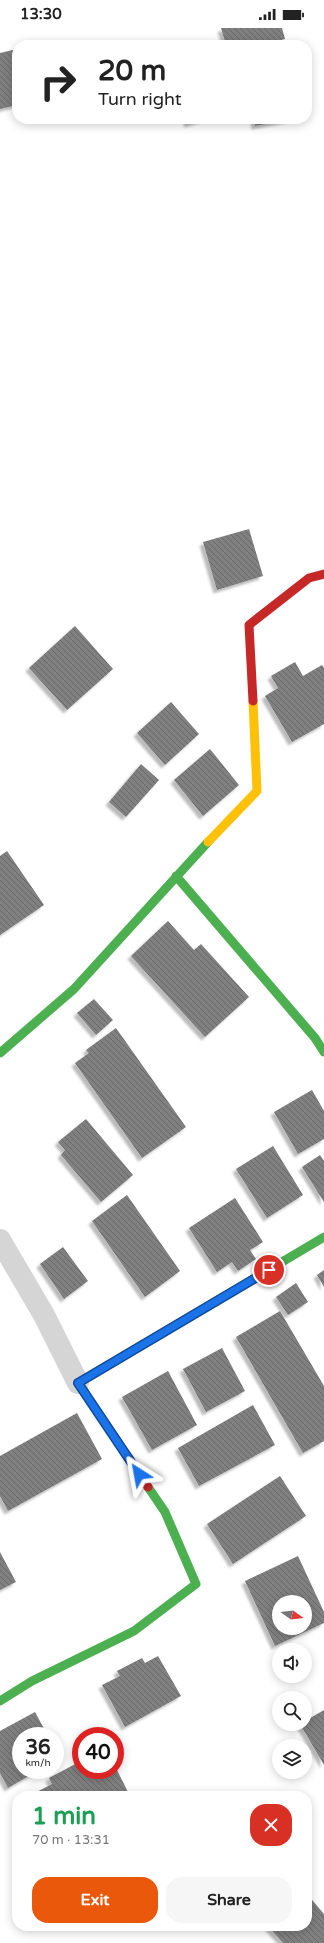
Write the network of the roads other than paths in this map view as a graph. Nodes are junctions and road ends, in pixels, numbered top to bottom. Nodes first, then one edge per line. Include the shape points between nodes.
1 (324, 574) edge
2 (176, 876) junction
3 (0, 1052) edge
4 (324, 1052) edge
5 (324, 1237) edge
6 (0, 1240) edge
7 (78, 1383) junction
8 (0, 1701) edge

1 - 2 street via 308,578 249,625 257,791
2 - 3 street via 74,989
2 - 4 street via 315,1038
5 - 7 street
6 - 7 street via 44,1315
7 - 8 street via 165,1512 196,1584 134,1631 32,1681

